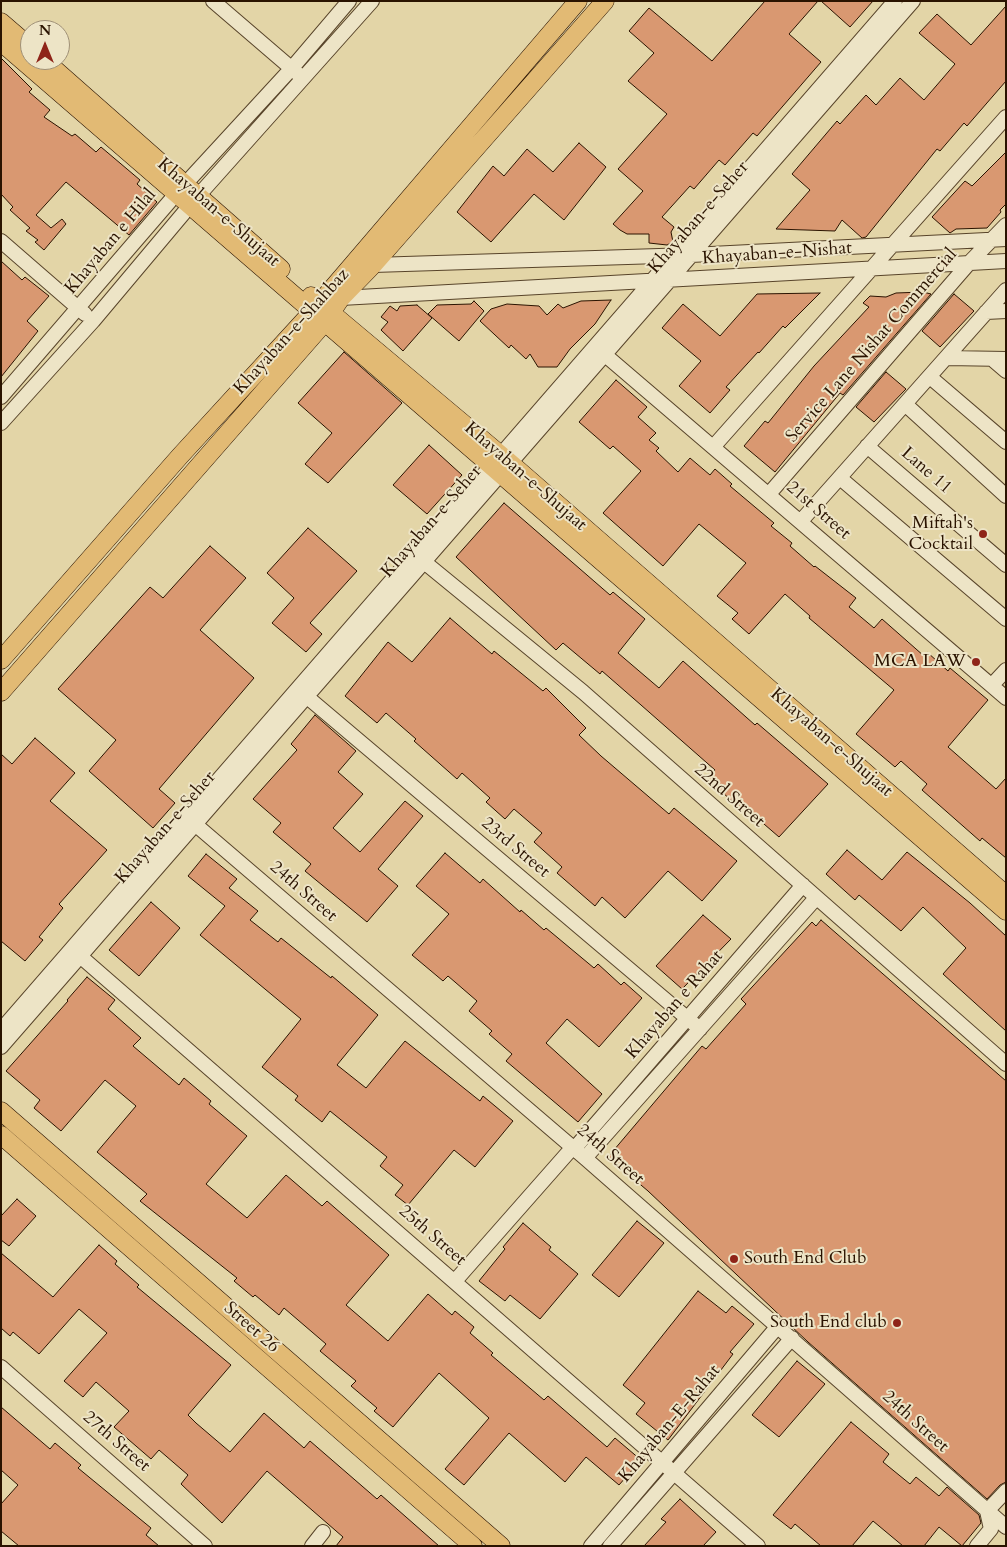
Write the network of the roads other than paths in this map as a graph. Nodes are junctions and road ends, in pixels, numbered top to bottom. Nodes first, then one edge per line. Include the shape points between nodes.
1 (213, 1) edge
2 (350, 1) edge
3 (372, 1) edge
4 (578, 1) edge
5 (604, 1) edge
6 (913, 1) edge
7 (893, 6) edge
8 (1, 22) edge
9 (20, 38) edge
10 (1, 42) edge
11 (292, 68) junction
12 (55, 70) edge
13 (305, 79) junction
14 (1006, 117) edge
15 (180, 189) junction
16 (194, 201) junction
17 (1006, 224) edge
18 (999, 240) edge
19 (1, 241) edge
20 (895, 244) junction
21 (675, 254) junction
22 (691, 255) junction
23 (1006, 261) edge
24 (970, 262) junction
25 (373, 266) junction
26 (873, 266) junction
27 (670, 279) junction
28 (652, 281) junction
29 (1006, 290) edge
30 (79, 309) junction
31 (325, 310) junction
32 (1006, 311) edge
33 (986, 312) junction
34 (93, 321) junction
35 (604, 354) junction
36 (947, 358) junction
37 (999, 359) edge
38 (1006, 371) edge
39 (930, 377) junction
40 (1, 397) edge
41 (905, 404) junction
42 (1, 423) edge
43 (1006, 442) edge
44 (714, 446) junction
45 (867, 446) junction
46 (501, 464) junction
47 (840, 478) junction
48 (769, 494) junction
49 (1006, 496) edge
50 (801, 521) junction
51 (423, 561) junction
52 (1006, 565) edge
53 (1006, 619) edge
54 (1, 660) edge
55 (1006, 670) edge
56 (992, 685) junction
57 (1, 692) edge
58 (306, 696) junction
59 (1006, 698) edge
60 (191, 820) junction
61 (803, 885) junction
62 (1006, 895) edge
63 (816, 898) junction
64 (1006, 911) edge
65 (80, 956) junction
66 (688, 1018) junction
67 (700, 1029) junction
68 (1, 1030) edge
69 (1, 1047) edge
70 (1006, 1064) edge
71 (1, 1111) edge
72 (1, 1135) edge
73 (574, 1148) junction
74 (585, 1158) junction
75 (455, 1281) junction
76 (778, 1326) junction
77 (792, 1338) junction
78 (1, 1367) edge
79 (662, 1463) junction
80 (675, 1474) junction
81 (1006, 1491) edge
82 (987, 1511) junction
83 (1001, 1526) edge
84 (323, 1532) dead end
85 (205, 1546) edge
86 (312, 1546) edge
87 (473, 1546) edge
88 (501, 1546) edge
89 (591, 1546) edge
90 (610, 1546) edge
91 (758, 1546) edge
92 (977, 1546) edge

1 - 11 street
2 - 11 street, Khayaban e Hilal
3 - 13 street
4 - 31 main road, Khayaban-e-Shahbaz
5 - 25 main road, Khayaban-e-Shahbaz
6 - 7 street, Khayaban-e-Seher
7 - 21 street, Khayaban-e-Seher
7 - 22 street, Khayaban-e-Seher
8 - 9 main road
10 - 15 main road, Khayaban-e-Shujaat
11 - 13 street
11 - 15 street, Khayaban e Hilal
12 - 15 main road, Khayaban-e-Shujaat
13 - 16 street
14 - 20 street
15 - 16 main road, Khayaban-e-Shujaat
15 - 30 street, Khayaban e Hilal
16 - 31 main road, Khayaban-e-Shujaat
16 - 34 street
17 - 18 street, Service Lane Nishat Commercial
18 - 20 street, Khayaban-e-Nishat
18 - 24 street, Service Lane Nishat Commercial
19 - 30 street
20 - 22 street, Khayaban-e-Nishat
20 - 26 street
21 - 22 street, Khayaban-e-Nishat
21 - 25 street, Khayaban-e-Nishat
21 - 28 street, Khayaban-e-Seher
22 - 27 street, Khayaban-e-Seher
23 - 24 street, Khayaban-e-Nishat
24 - 26 street, Khayaban-e-Nishat
24 - 48 street, Service Lane Nishat Commercial
25 - 31 main road, Khayaban-e-Shahbaz
26 - 27 street, Khayaban-e-Nishat
26 - 44 street
27 - 28 street, Khayaban-e-Nishat
27 - 35 street, Khayaban-e-Seher
28 - 31 street, Khayaban-e-Nishat
28 - 46 street, Khayaban-e-Seher
29 - 33 street
30 - 34 street
30 - 40 street, Khayaban e Hilal
31 - 46 main road, Khayaban-e-Shujaat
31 - 54 main road, Khayaban-e-Shahbaz
31 - 57 main road, Khayaban-e-Shahbaz
32 - 33 street
33 - 36 street
34 - 42 street
35 - 44 street, 21st Street
35 - 46 street, Khayaban-e-Seher
36 - 37 street
36 - 39 street
37 - 38 street
39 - 41 street
39 - 43 street
41 - 45 street
41 - 49 street
44 - 48 street, 21st Street
45 - 47 street
45 - 52 street, Lane 11
46 - 51 street, Khayaban-e-Seher
46 - 60 street, Khayaban-e-Seher
46 - 62 main road, Khayaban-e-Shujaat
46 - 64 main road, Khayaban-e-Shujaat
47 - 50 street
47 - 53 street
48 - 50 street, 21st Street
50 - 56 street, 21st Street
51 - 58 street, Khayaban-e-Seher
51 - 61 street, 22nd Street via 583,692
55 - 56 street
56 - 59 street, 21st Street
58 - 60 street, Khayaban-e-Seher
58 - 66 street, 23rd Street
60 - 65 street, Khayaban-e-Seher
60 - 68 street, Khayaban-e-Seher
60 - 73 street, 24th Street
61 - 63 street, 22nd Street
61 - 66 street, Khayaban e Rahat
63 - 67 street, Khayaban e Rahat
63 - 70 street, 22nd Street
65 - 69 street, Khayaban-e-Seher
65 - 75 street, 25th Street
66 - 67 street, 23rd Street
66 - 73 street, Khayaban e Rahat
67 - 74 street, Khayaban e Rahat
71 - 88 main road, Street 26
72 - 87 main road, Street 26
73 - 74 street, 24th Street
73 - 75 street, Khayaban e Rahat
74 - 76 street, 24th Street
75 - 79 street, 25th Street
76 - 77 street, 24th Street
76 - 79 street, Khayaban-E-Rahat
77 - 80 street, Khayaban-E-Rahat
77 - 82 street, 24th Street
78 - 85 street, 27th Street
79 - 80 street, 25th Street
79 - 89 street, Khayaban-E-Rahat
80 - 90 street, Khayaban-E-Rahat
80 - 91 street, 25th Street
81 - 82 street
82 - 83 street
83 - 92 street
84 - 86 street

